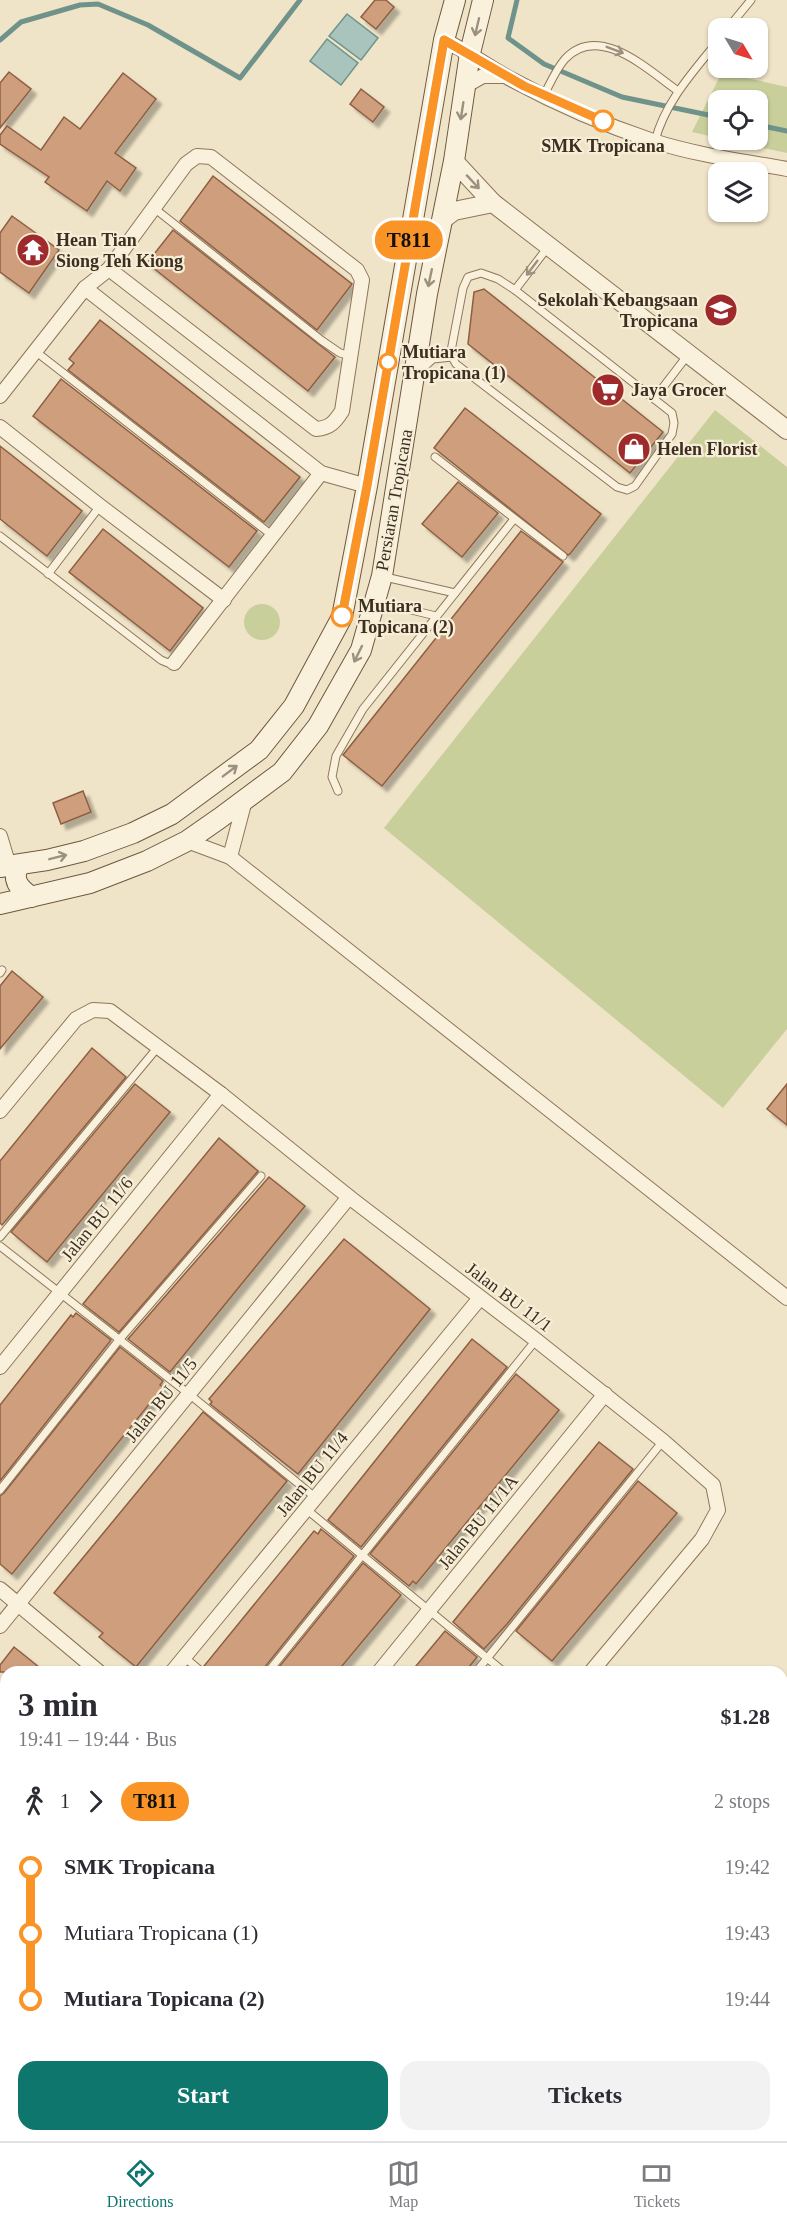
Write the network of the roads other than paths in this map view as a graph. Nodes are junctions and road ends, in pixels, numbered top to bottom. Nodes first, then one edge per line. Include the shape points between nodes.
1 (454, 0) edge
2 (483, 0) edge
3 (751, 0) edge
4 (736, 18) edge
5 (444, 40) junction
6 (470, 53) junction
7 (708, 54) edge
8 (505, 76) junction
9 (465, 86) junction
10 (678, 91) junction
11 (544, 95) junction
12 (655, 141) junction
13 (454, 160) junction
14 (787, 169) edge
15 (493, 203) junction
16 (154, 208) junction
17 (442, 220) junction
18 (548, 247) junction
19 (109, 269) junction
20 (85, 288) junction
21 (515, 290) junction
22 (35, 351) junction
23 (689, 353) junction
24 (351, 356) junction
25 (452, 357) junction
26 (414, 378) junction
27 (0, 396) edge
28 (654, 399) junction
29 (0, 427) edge
30 (787, 430) edge
31 (435, 458) dead end
32 (321, 473) junction
33 (367, 486) junction
34 (100, 506) junction
35 (513, 519) junction
36 (0, 536) edge
37 (273, 536) junction
38 (563, 556) dead end
39 (48, 574) junction
40 (382, 576) junction
41 (455, 592) junction
42 (224, 600) junction
43 (375, 601) junction
44 (436, 616) junction
45 (174, 663) joint
46 (338, 791) dead end
47 (245, 800) junction
48 (0, 836) edge
49 (187, 841) junction
50 (230, 857) junction
51 (9, 866) edge
52 (31, 897) junction
53 (0, 904) edge
54 (158, 1047) junction
55 (221, 1094) junction
56 (0, 1111) edge
57 (261, 1176) dead end
58 (349, 1197) junction
59 (0, 1237) edge
60 (0, 1246) edge
61 (59, 1294) junction
62 (480, 1298) junction
63 (787, 1298) edge
64 (119, 1340) junction
65 (536, 1340) junction
66 (0, 1366) edge
67 (605, 1394) junction
68 (189, 1395) junction
69 (663, 1442) junction
70 (0, 1490) edge
71 (316, 1498) junction
72 (306, 1509) junction
73 (362, 1555) junction
74 (0, 1589) edge
75 (18, 1604) junction
76 (429, 1610) junction
77 (0, 1626) edge
78 (184, 1657) junction
79 (488, 1659) junction
80 (92, 1666) edge
81 (177, 1666) edge
82 (195, 1666) edge
83 (273, 1666) edge
84 (384, 1666) edge
85 (482, 1666) edge
86 (497, 1666) edge
87 (596, 1666) edge

1 - 5 main road, Persiaran Tropicana
2 -> 6 main road, Persiaran Tropicana
3 - 4 lane
5 - 6 street
5 - 33 main road, Persiaran Tropicana
6 - 8 street
6 - 9 main road, Persiaran Tropicana
7 - 10 lane
8 - 9 street via 483,76
8 - 11 street
9 -> 13 main road, Persiaran Tropicana
11 -> 10 lane via 565,59 582,47 599,44 623,52
10 - 12 lane via 660,122
11 - 12 street
12 - 14 street
13 -> 15 street
13 - 17 main road, Persiaran Tropicana
15 - 17 street via 454,211
15 - 18 street
16 - 19 street
16 - 24 lane via 321,340
16 - 24 street via 186,164 198,156 211,158 357,270 362,280
17 -> 26 main road, Persiaran Tropicana
18 -> 21 lane
18 - 23 street
19 - 20 street
19 - 24 street via 316,429 334,423 342,411
20 - 22 street
20 - 32 street
21 - 25 lane via 482,273 468,277
21 - 28 lane
22 - 27 street
22 - 37 lane
23 - 28 lane
23 - 30 street
25 - 26 lane via 433,359
25 - 28 lane via 456,364 617,487 627,490 635,486 672,434 672,413
26 - 40 main road, Persiaran Tropicana
29 - 34 street
31 - 35 lane
32 - 33 street
32 - 37 street
51 -> 33 main road, Persiaran Tropicana via 84,851 133,833 172,814 259,750 294,706 342,616
34 - 39 lane
34 - 42 street
35 - 38 lane
35 - 41 lane
36 - 39 lane
37 - 42 street
39 - 45 lane via 161,660
40 - 41 lane
40 - 43 main road, Persiaran Tropicana
41 - 44 lane
42 - 45 street
43 - 44 lane
43 -> 47 main road, Persiaran Tropicana via 361,650 318,726 282,772
44 - 46 lane via 346,735 332,777
47 - 49 main road, Persiaran Tropicana
47 - 50 street
48 - 51 street
49 - 50 street
49 - 52 main road, Persiaran Tropicana via 90,883
50 - 63 street
51 - 52 main road via 21,890
52 - 53 main road, Persiaran Tropicana
54 - 55 street, Jalan BU 11/1
54 - 56 street, Jalan BU 11/1 via 110,1011 93,1010 76,1019
54 - 59 lane
55 - 58 street, Jalan BU 11/1
55 - 61 street, Jalan BU 11/6
57 - 64 lane
58 - 62 street, Jalan BU 11/1
58 - 68 street, Jalan BU 11/5
60 - 61 lane
61 - 64 lane
61 - 66 street, Jalan BU 11/6
62 - 65 street, Jalan BU 11/1
62 - 71 street, Jalan BU 11/4
64 - 68 lane
64 - 70 lane
65 - 67 street, Jalan BU 11/1
65 - 73 lane
67 - 69 street, Jalan BU 11/1
67 - 76 street, Jalan BU 11/1A
68 - 71 lane
68 - 75 street, Jalan BU 11/5
69 - 79 lane
69 - 87 street, Jalan BU 11/1 via 713,1485 718,1510 702,1539
71 - 72 street, Jalan BU 11/4
72 - 73 lane
72 - 78 street, Jalan BU 11/4
73 - 76 lane
73 - 83 lane
74 - 75 street
75 - 77 street, Jalan BU 11/5
75 - 80 street
76 - 79 lane
76 - 84 street, Jalan BU 11/1A
78 - 81 street, Jalan BU 11/4
78 - 82 lane
79 - 85 lane
79 - 86 lane

